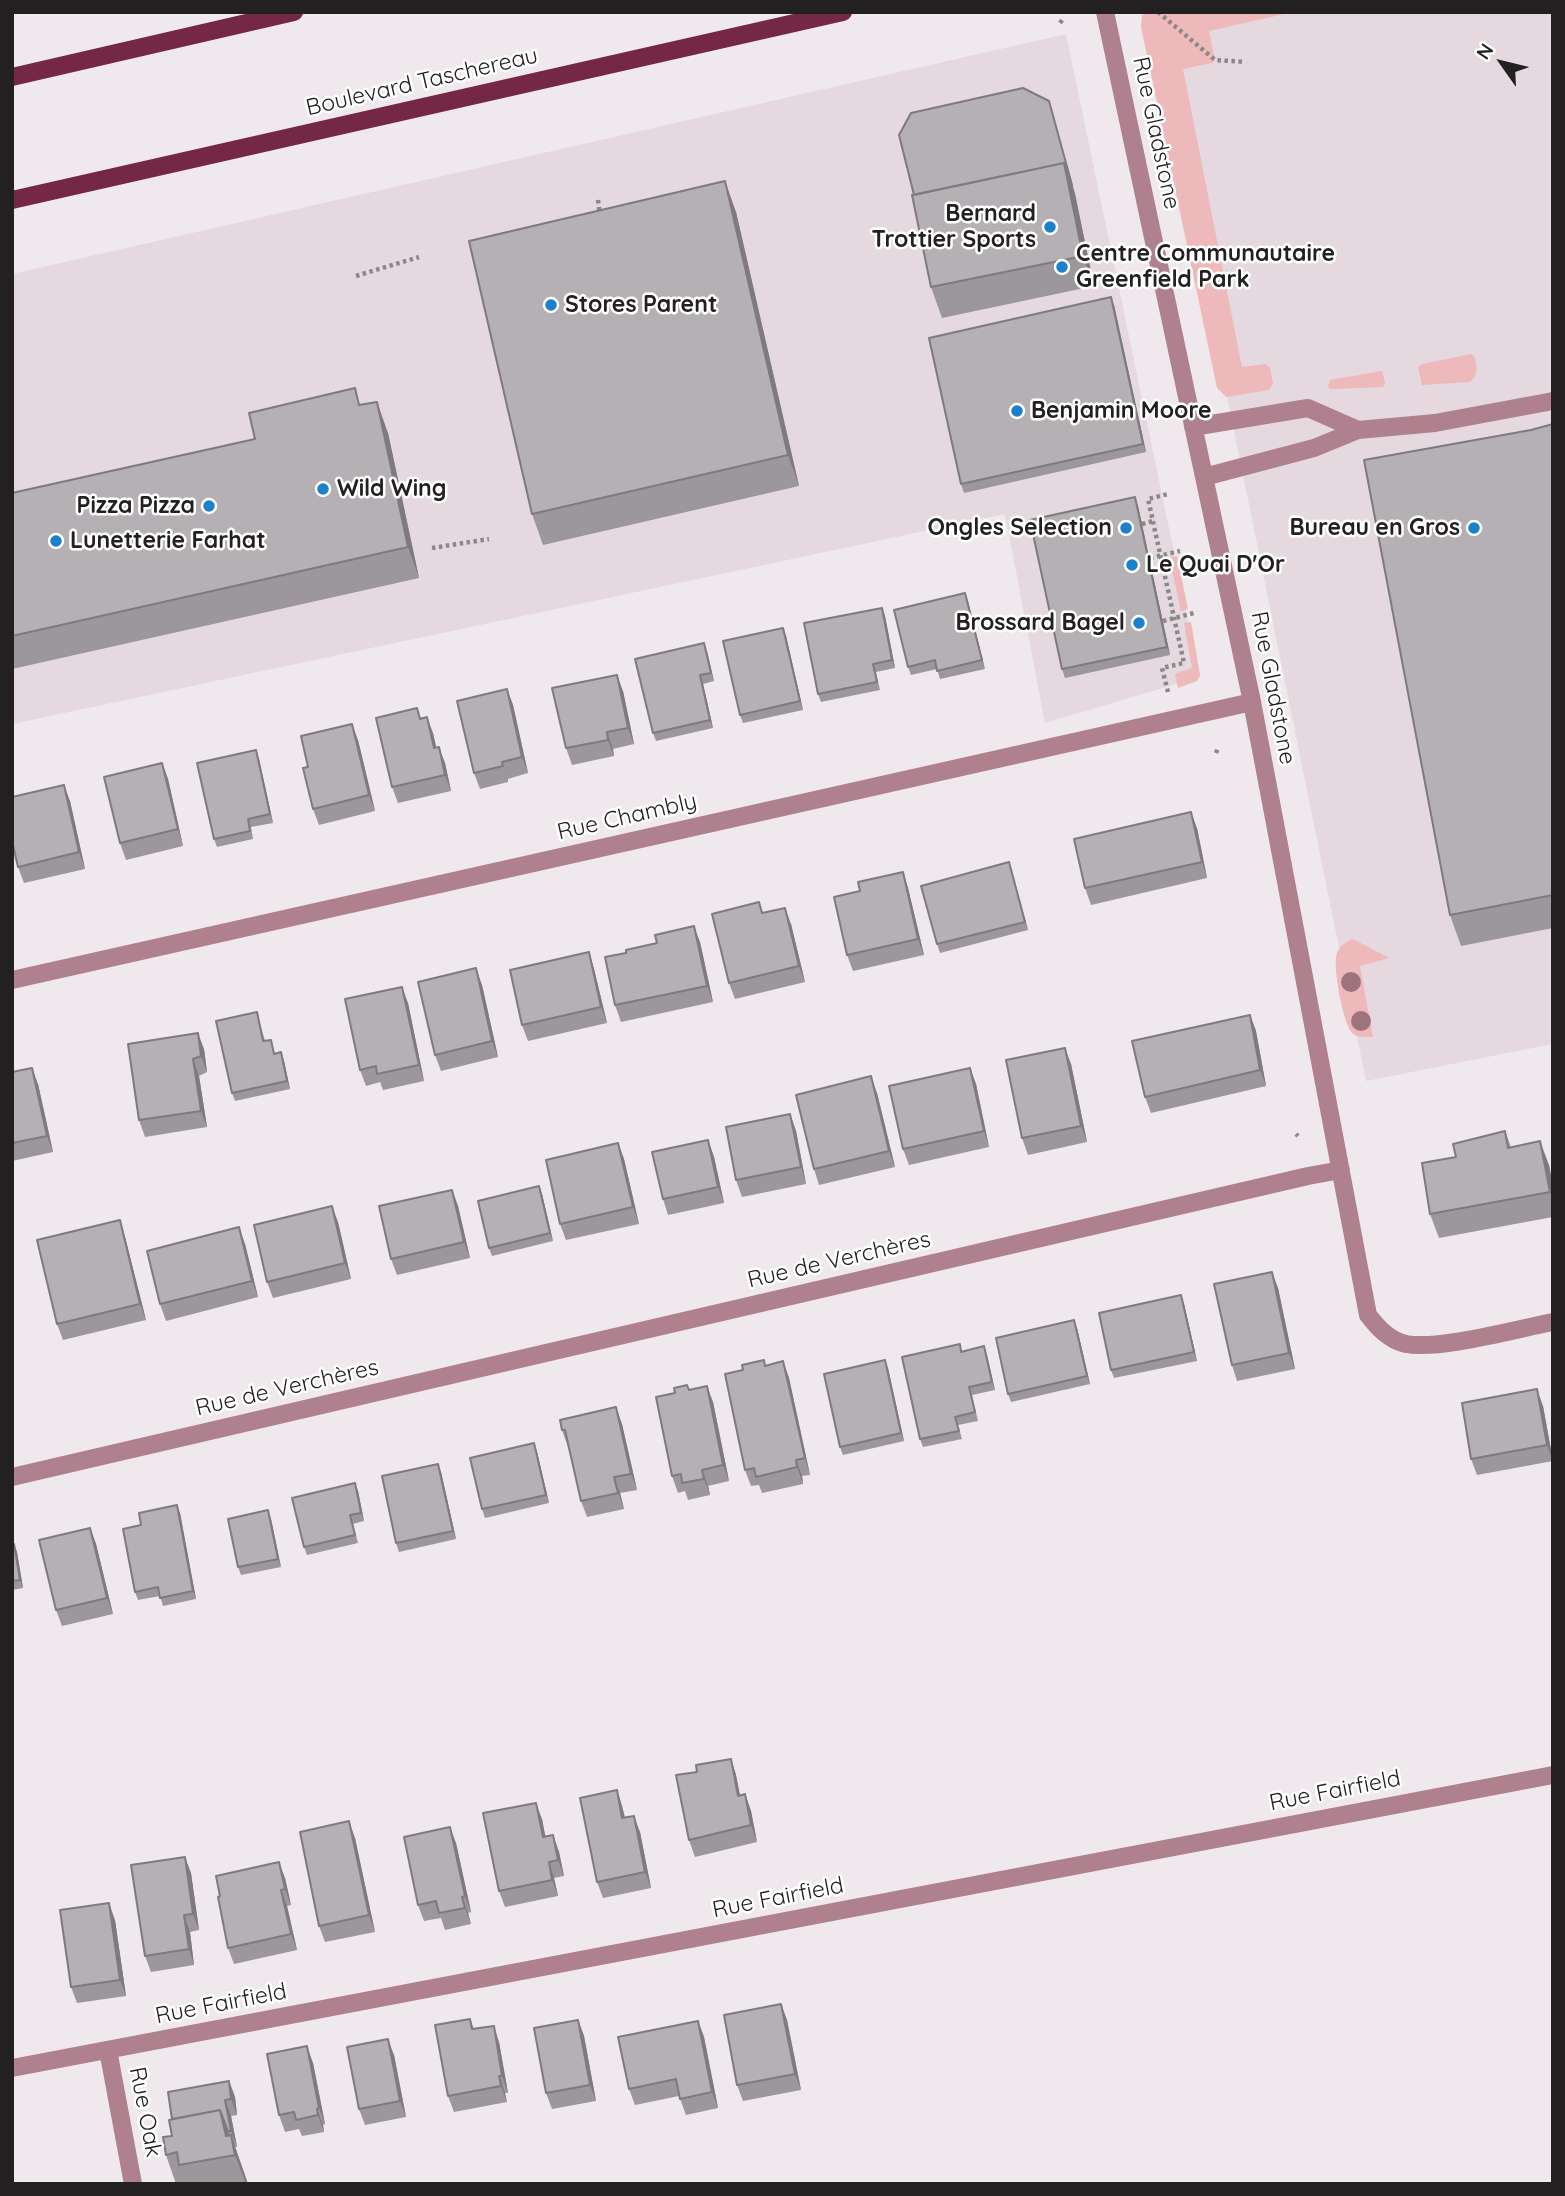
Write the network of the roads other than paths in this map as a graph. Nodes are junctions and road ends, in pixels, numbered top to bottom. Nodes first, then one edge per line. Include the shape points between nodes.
1 (294, 12) edge
2 (843, 12) edge
3 (1105, 12) edge
4 (12, 77) edge
5 (12, 200) edge
6 (1553, 401) edge
7 (1193, 426) junction
8 (1358, 430) junction
9 (1204, 477) junction
10 (1252, 702) junction
11 (12, 980) edge
12 (1341, 1170) junction
13 (1553, 1322) edge
14 (12, 1477) edge
15 (1553, 1775) edge
16 (108, 2050) junction
17 (12, 2068) edge
18 (133, 2184) edge

1 - 4 main road
2 - 5 main road, Boulevard Taschereau
3 - 7 street, Rue Gladstone
6 - 8 street via 1435,423
7 - 8 street via 1308,408
7 - 9 street, Rue Gladstone
8 - 9 street via 1314,448
9 - 10 street, Rue Gladstone
10 - 11 street, Rue Chambly
10 - 12 street, Rue Gladstone
12 - 13 street via 1367,1315 1384,1334 1406,1343 1443,1343
12 - 14 street, Rue de Verchères
15 - 16 street, Rue Fairfield
16 - 17 street, Rue Fairfield
16 - 18 street, Rue Oak

